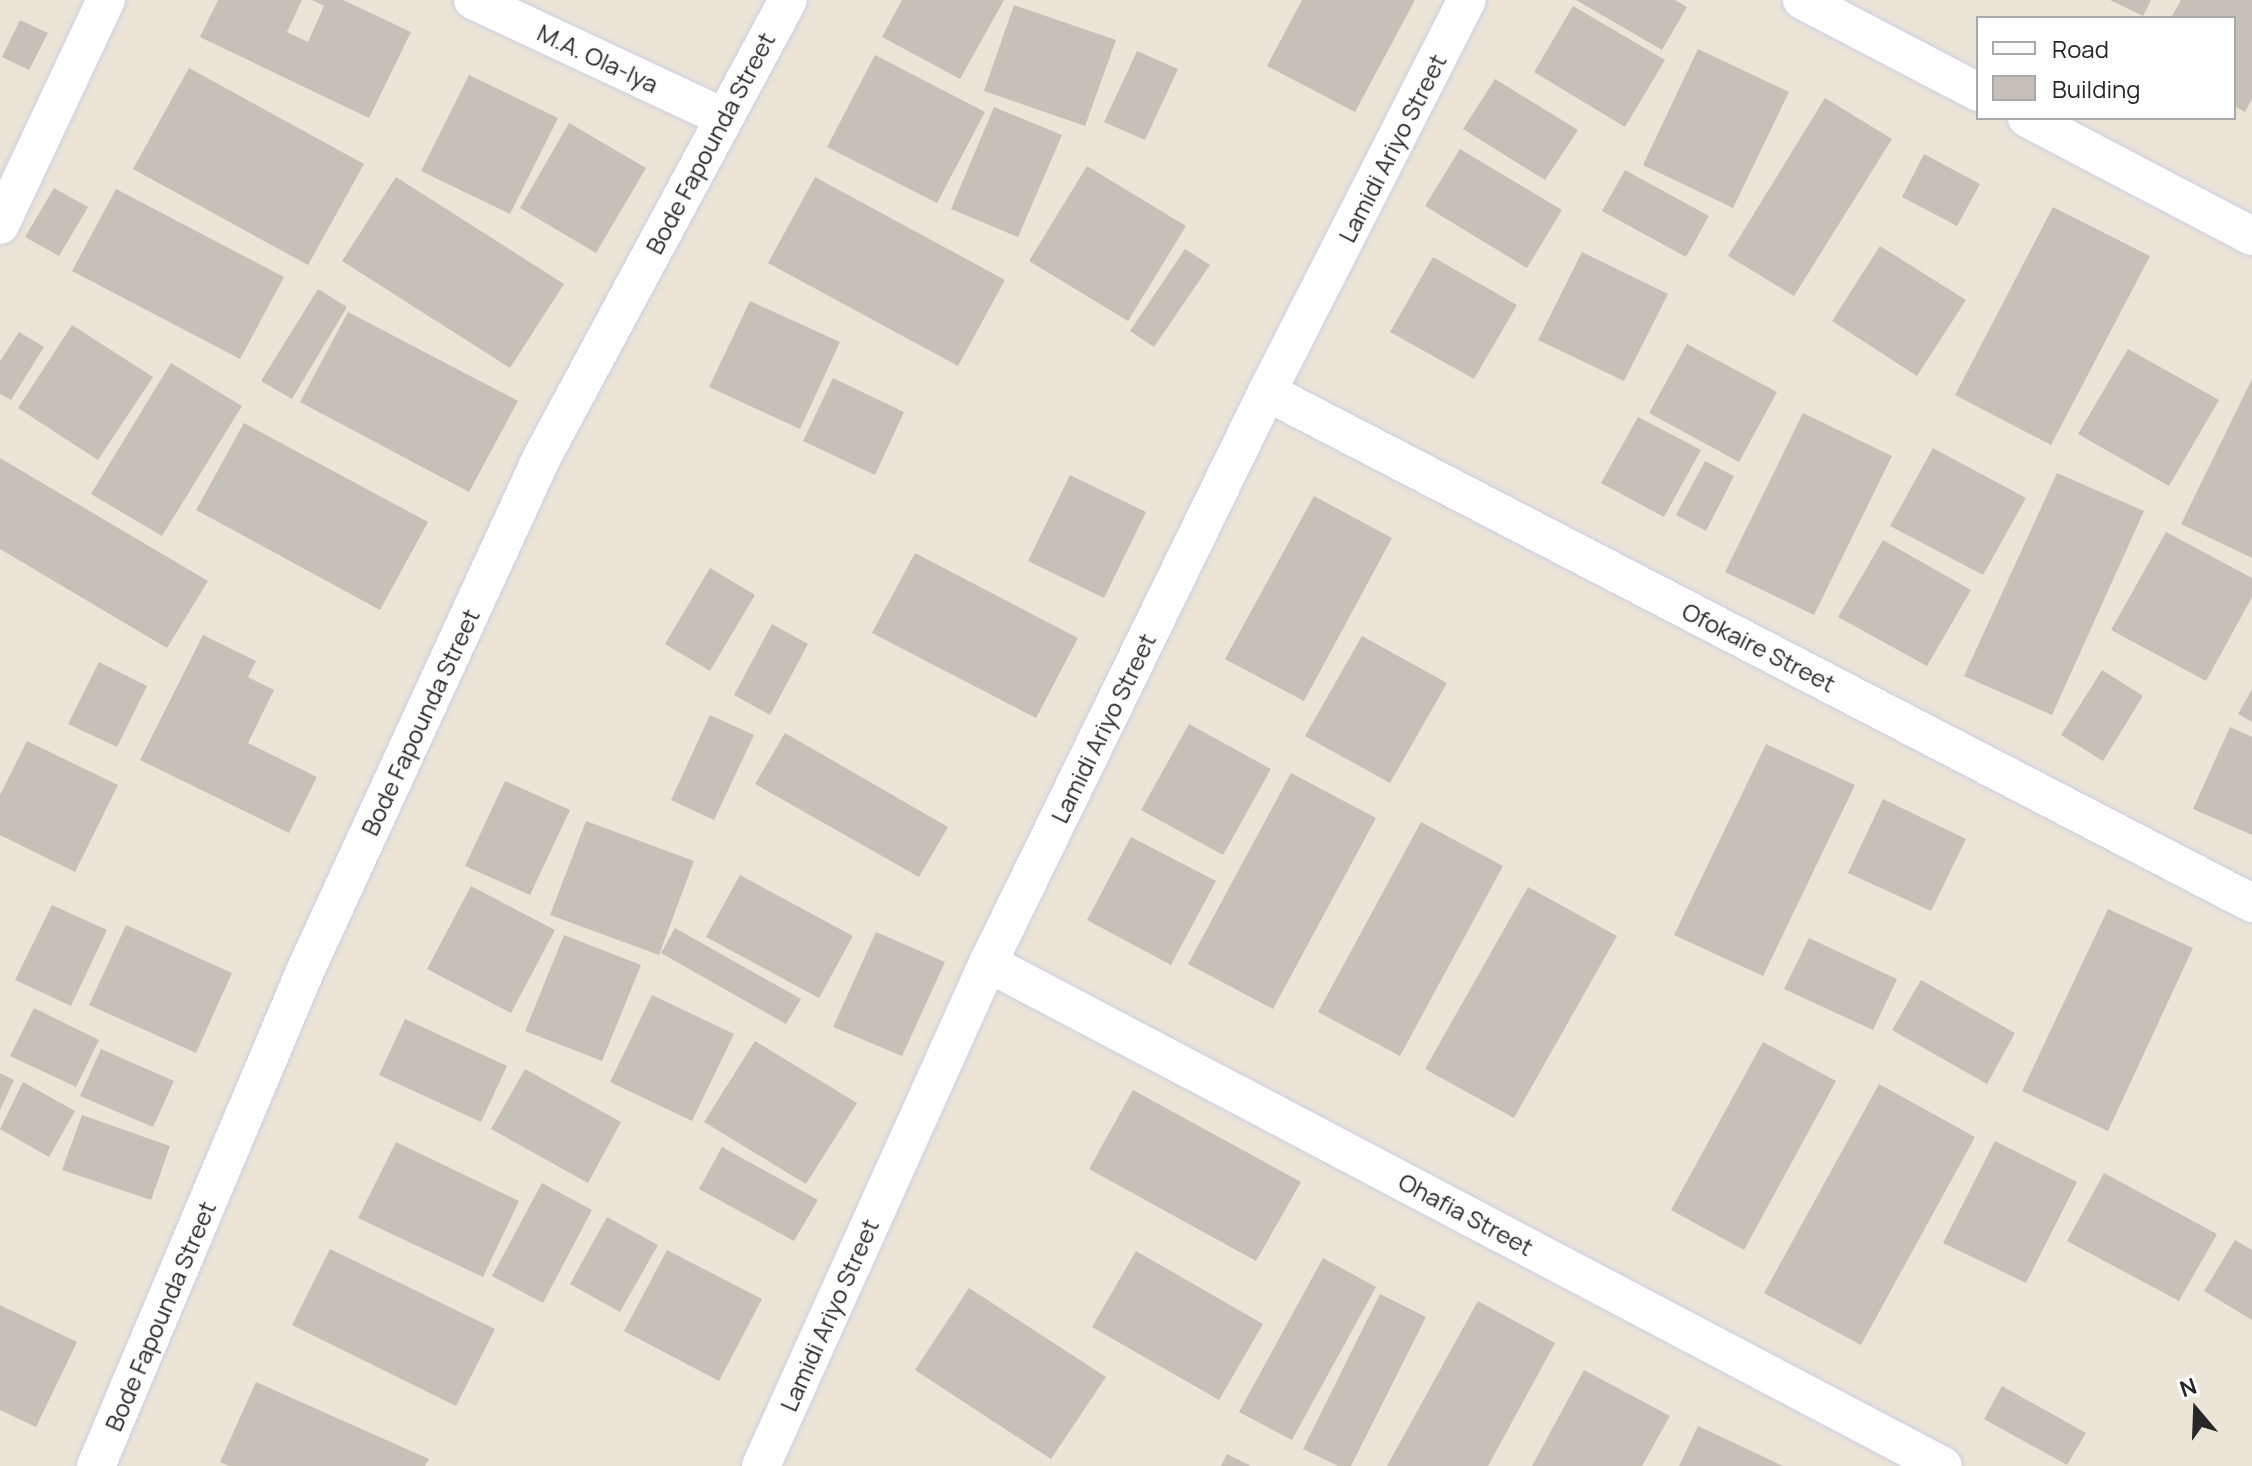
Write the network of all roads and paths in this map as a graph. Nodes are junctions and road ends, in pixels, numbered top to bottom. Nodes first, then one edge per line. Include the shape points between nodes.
1 (106, 0) edge
2 (473, 0) edge
3 (788, 0) edge
4 (1467, 0) edge
5 (1802, 0) edge
6 (1976, 91) edge
7 (723, 117) junction
8 (2031, 120) edge
9 (0, 225) edge
10 (2252, 236) edge
11 (1267, 392) junction
12 (2252, 903) edge
13 (988, 963) junction
14 (96, 1466) edge
15 (761, 1466) edge
16 (1943, 1466) edge

1 - 9 street
2 - 7 street, M.A. Ola-Iya
3 - 7 street, Bode Fapounda Street
4 - 11 street, Lamidi Ariyo Street
5 - 6 street
7 - 14 street, Bode Fapounda Street via 523,499 306,969
8 - 10 street
11 - 12 street, Ofokaire Street
11 - 13 street, Lamidi Ariyo Street
13 - 15 street, Lamidi Ariyo Street
13 - 16 street, Ohafia Street

